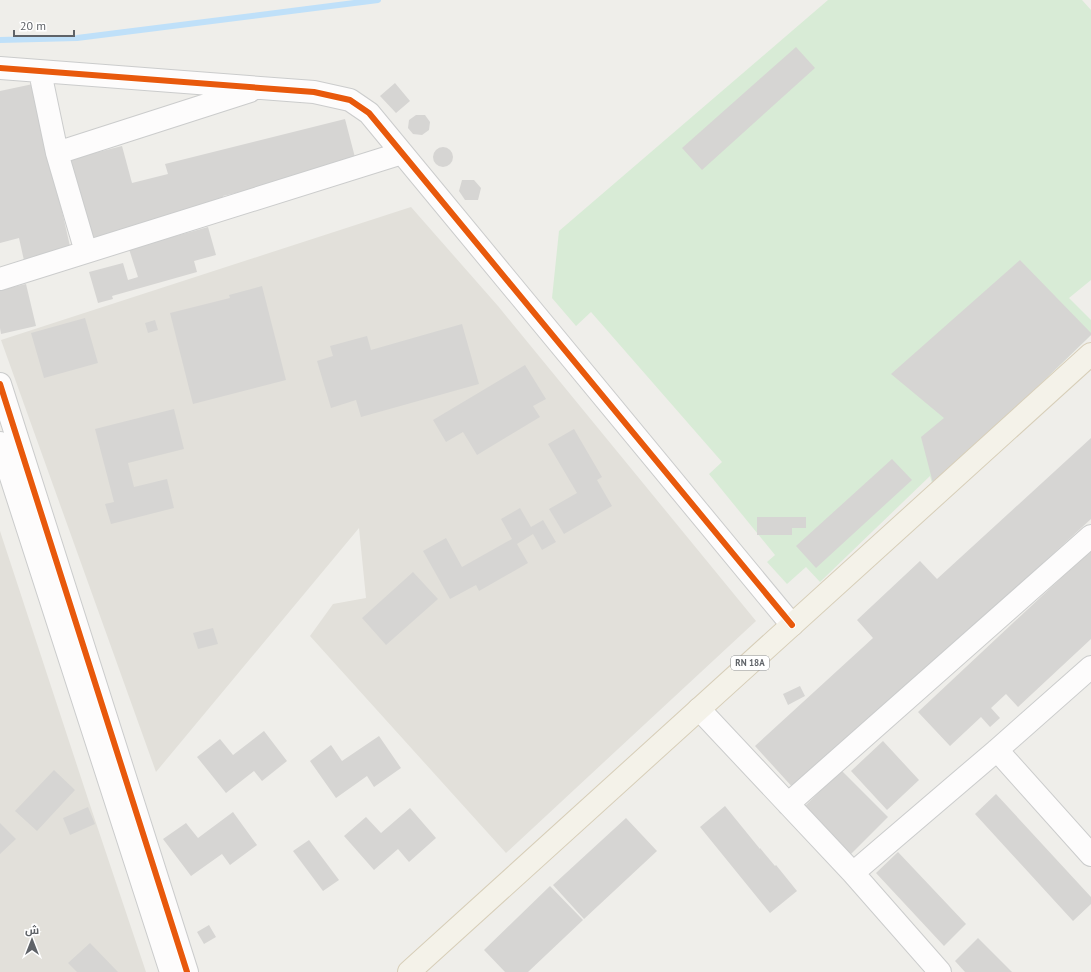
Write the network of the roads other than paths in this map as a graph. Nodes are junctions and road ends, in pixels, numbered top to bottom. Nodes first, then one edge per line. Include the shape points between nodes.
1 (0, 68) edge
2 (40, 72) junction
3 (260, 88) junction
4 (57, 153) junction
5 (402, 153) junction
6 (86, 252) junction
7 (0, 279) edge
8 (1088, 359) edge
9 (0, 384) edge
10 (0, 443) edge
11 (1091, 536) edge
12 (792, 625) junction
13 (1091, 667) edge
14 (699, 709) junction
15 (997, 750) junction
16 (788, 804) junction
17 (1091, 855) edge
18 (853, 873) junction
19 (171, 972) edge
20 (188, 972) edge
21 (409, 972) edge
22 (940, 972) edge

1 - 2 street
2 - 3 street
2 - 4 street
3 - 4 street
3 - 5 street via 314,92 350,100 369,113
4 - 6 street
5 - 6 street
5 - 12 street
6 - 7 street
8 - 12 main road, RN 18A
9 - 20 street
10 - 19 street
11 - 16 street
12 - 14 main road, RN 18A
13 - 15 street
14 - 16 street
14 - 21 main road, RN 18A
15 - 17 street
15 - 18 street
16 - 18 street
18 - 22 street

